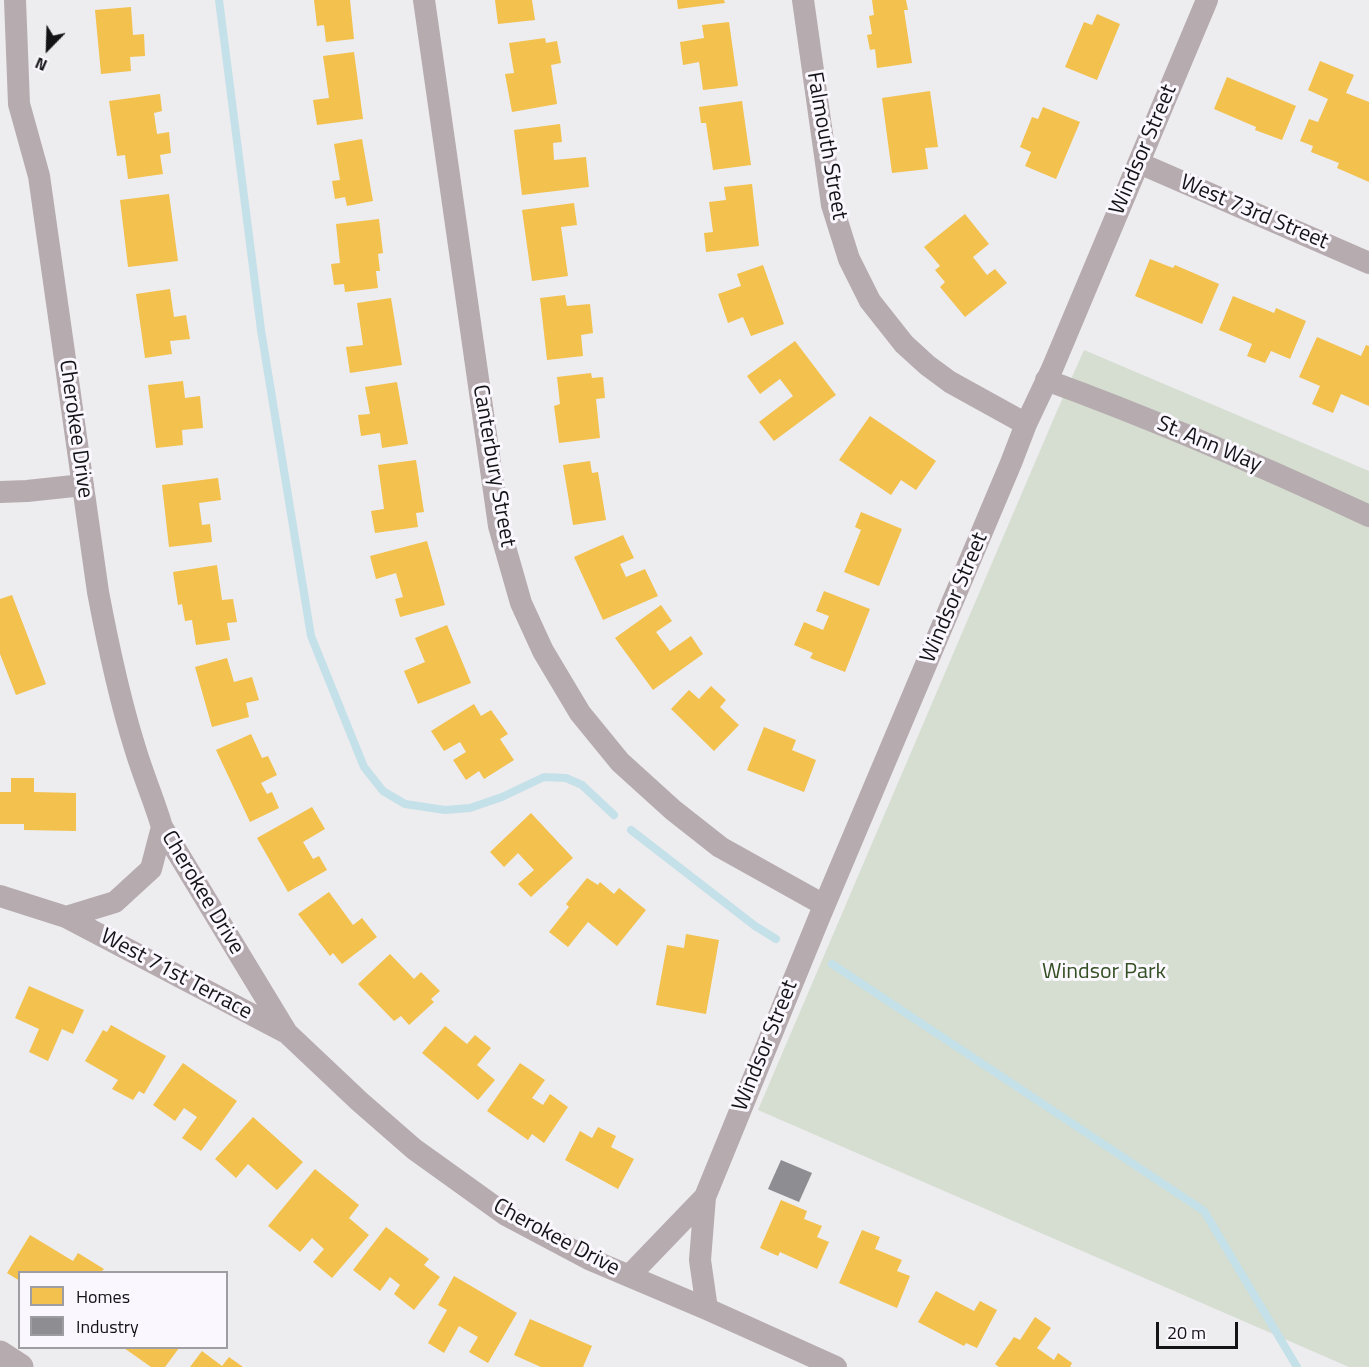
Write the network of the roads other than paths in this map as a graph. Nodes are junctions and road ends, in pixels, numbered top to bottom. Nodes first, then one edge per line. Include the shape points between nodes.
1 (15, 0) edge
2 (424, 0) edge
3 (803, 0) edge
4 (1207, 0) edge
5 (10, 103) edge
6 (1139, 163) junction
7 (1369, 263) edge
8 (1046, 380) junction
9 (1026, 424) junction
10 (83, 484) junction
11 (0, 492) edge
12 (1369, 516) edge
13 (162, 826) junction
14 (0, 896) edge
15 (824, 905) junction
16 (66, 917) junction
17 (287, 1033) junction
18 (705, 1197) junction
19 (629, 1276) junction
20 (707, 1309) junction
21 (0, 1354) edge
22 (20, 1367) edge
23 (836, 1367) edge

1 - 5 street, Cherokee Drive
2 - 15 street, Canterbury Street via 499,526 521,603 543,651 580,713 620,762 720,847
3 - 9 street, Falmouth Street via 832,205 849,259 870,301 904,344 927,365
4 - 6 street, Windsor Street
5 - 10 street, Cherokee Drive via 39,176
6 - 7 street, West 73rd Street
6 - 8 street, Windsor Street
8 - 9 street, Windsor Street
8 - 12 street, St. Ann Way via 1198,440
9 - 15 street, Windsor Street
10 - 11 street
10 - 13 street, Cherokee Drive via 108,644 135,749
13 - 16 street, West 71st Terrace via 151,869 115,902
13 - 17 street, Cherokee Drive
14 - 16 street, West 71st Terrace
15 - 18 street, Windsor Street
16 - 17 street, West 71st Terrace
17 - 19 street, Cherokee Drive via 414,1149 497,1208 589,1259
18 - 19 street, Windsor Street
18 - 20 street, Windsor Street via 700,1260
19 - 20 street, Cherokee Drive
20 - 23 street, Cherokee Drive
21 - 22 street

